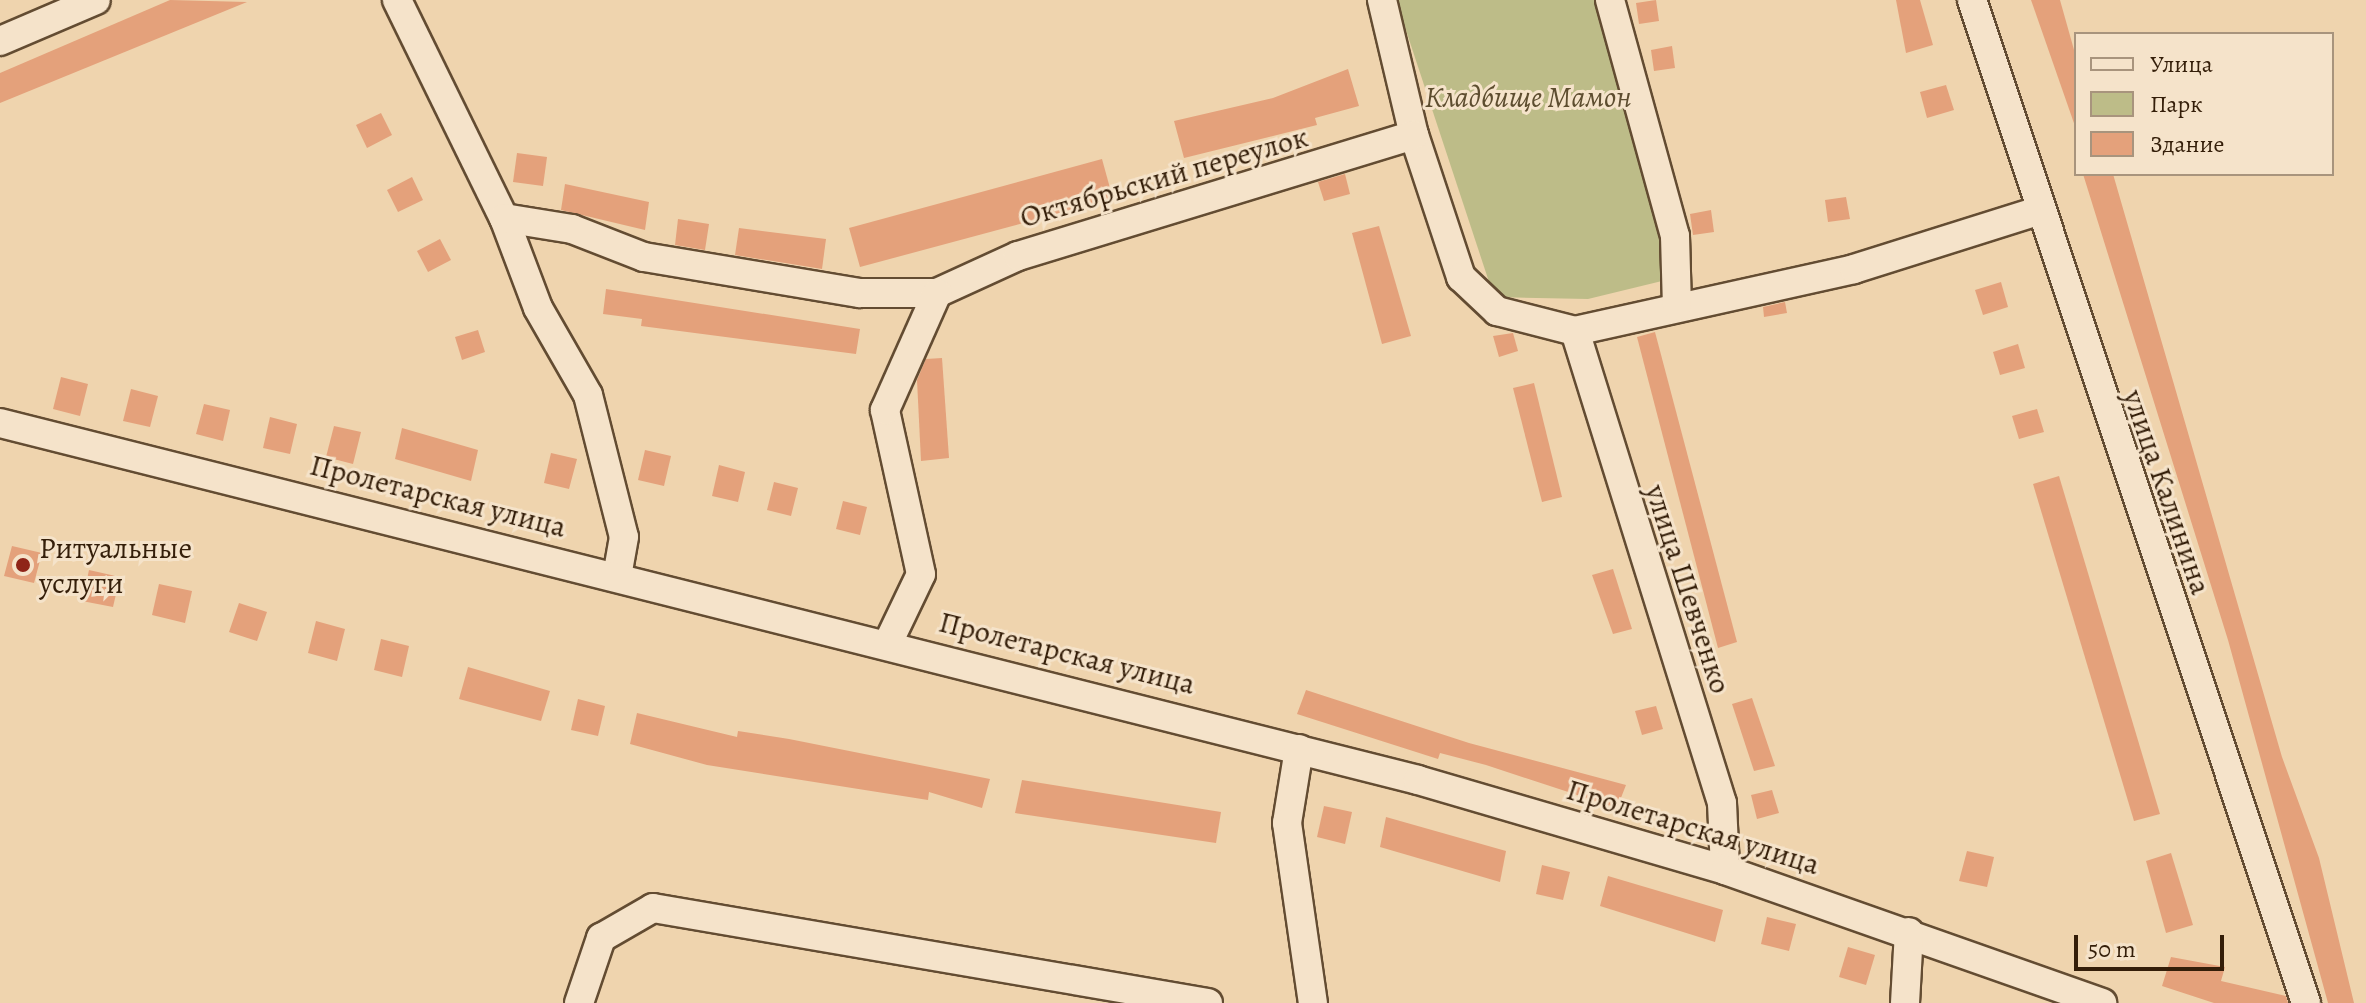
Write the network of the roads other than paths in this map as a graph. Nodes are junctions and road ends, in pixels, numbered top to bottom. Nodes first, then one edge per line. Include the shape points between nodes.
1 (96, 0) edge
2 (397, 0) edge
3 (1382, 0) edge
4 (1610, 0) edge
5 (1972, 0) edge
6 (0, 41) edge
7 (1414, 135) junction
8 (2038, 211) junction
9 (504, 218) junction
10 (937, 293) junction
11 (1677, 306) junction
12 (1575, 331) junction
13 (0, 423) edge
14 (617, 575) junction
15 (888, 643) junction
16 (1299, 749) junction
17 (1725, 870) junction
18 (1909, 932) junction
19 (579, 1003) edge
20 (1208, 1003) edge
21 (1313, 1003) edge
22 (1905, 1003) edge
23 (2102, 1003) edge
24 (2306, 1003) edge

1 - 6 street
2 - 9 street
3 - 7 street
4 - 11 street via 1675,236
5 - 8 street, улица Калинина
7 - 10 street, Октябрьский переулок via 1018,256
7 - 12 street via 1461,277 1497,311
8 - 11 street via 1854,269
8 - 24 street, улица Калинина
9 - 10 street, Октябрьский переулок via 572,229 644,257 860,293
9 - 14 street via 538,308 588,395 624,537
10 - 15 street via 885,410 921,574
11 - 12 street
12 - 17 street, улица Шевченко via 1722,803
13 - 14 street, Пролетарская улица
14 - 15 street, Пролетарская улица
15 - 16 street, Пролетарская улица
16 - 17 street, Пролетарская улица
16 - 21 street via 1287,823
17 - 18 street, Пролетарская улица
18 - 22 street
18 - 23 street, Пролетарская улица
19 - 20 street via 601,938 613,925 653,908

